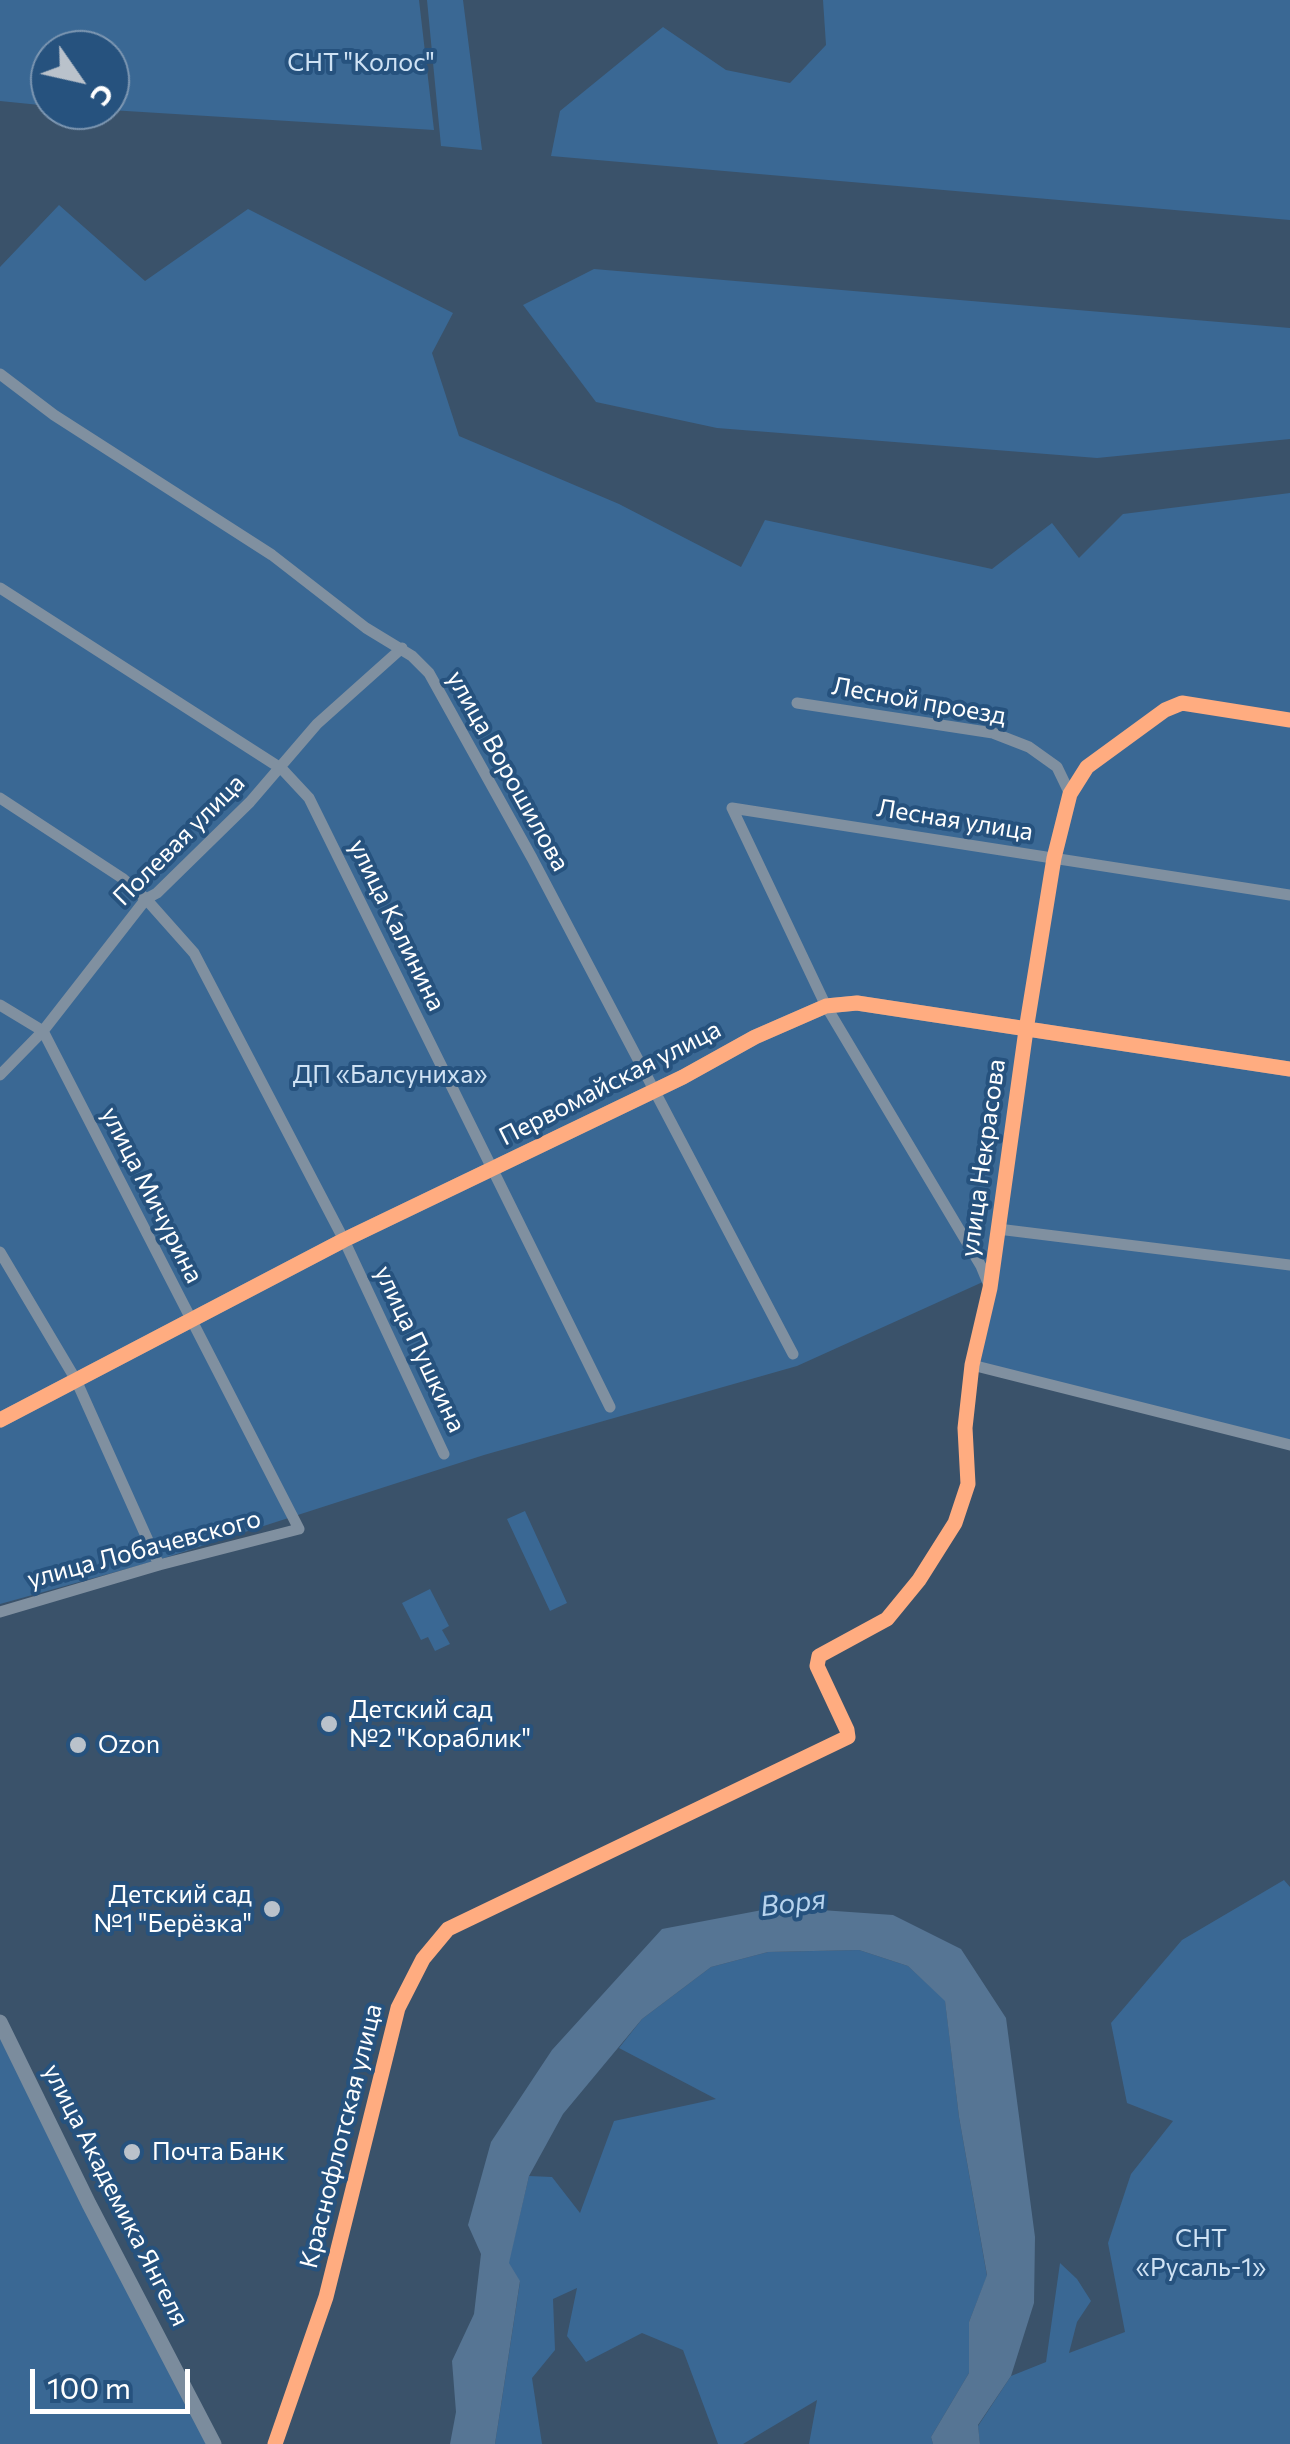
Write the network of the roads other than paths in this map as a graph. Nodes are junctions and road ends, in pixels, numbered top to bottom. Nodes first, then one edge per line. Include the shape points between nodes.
1 (0, 374) edge
2 (0, 588) edge
3 (402, 648) junction
4 (796, 703) dead end
5 (1290, 720) edge
6 (282, 769) junction
7 (1070, 794) junction
8 (0, 798) edge
9 (1054, 858) junction
10 (1290, 895) edge
11 (146, 900) junction
12 (0, 1005) edge
13 (826, 1006) junction
14 (43, 1030) junction
15 (1026, 1030) junction
16 (1290, 1069) edge
17 (0, 1075) edge
18 (653, 1091) junction
19 (493, 1170) junction
20 (998, 1229) junction
21 (344, 1240) junction
22 (0, 1252) edge
23 (1290, 1264) edge
24 (990, 1288) junction
25 (191, 1321) junction
26 (794, 1354) dead end
27 (972, 1365) junction
28 (76, 1380) junction
29 (610, 1408) dead end
30 (0, 1420) edge
31 (1290, 1446) edge
32 (444, 1454) dead end
33 (299, 1529) joint
34 (158, 1565) junction
35 (0, 1612) edge
36 (848, 1737) joint
37 (0, 2022) edge
38 (214, 2444) edge
39 (275, 2444) edge

1 - 3 street, улица Ворошилова
2 - 6 street, улица Калинина
3 - 6 street, Полевая улица via 317,724
3 - 18 street, улица Ворошилова via 438,690
4 - 7 street, Лесной проезд via 993,733 1057,767
5 - 7 street via 1182,703 1087,767
6 - 11 street, Полевая улица
6 - 19 street, улица Калинина via 309,798
7 - 9 street, улица Некрасова
8 - 11 street, улица Пушкина
9 - 10 street, Лесная улица
9 - 13 street, Лесная улица via 732,808
9 - 15 street, улица Некрасова
11 - 14 street, Полевая улица
11 - 21 street, улица Пушкина via 194,953
12 - 14 street
13 - 15 street, Первомайская улица via 858,1004
13 - 18 street, Первомайская улица
13 - 24 street
14 - 17 street, Полевая улица
14 - 25 street, улица Мичурина
15 - 16 street, Первомайская улица
15 - 20 street, улица Некрасова
18 - 19 street, Первомайская улица
18 - 26 street, улица Ворошилова
19 - 21 street, Первомайская улица
19 - 29 street, улица Калинина
20 - 23 street
20 - 24 street, улица Некрасова
21 - 25 street, Первомайская улица
21 - 32 street, улица Пушкина
22 - 28 street
24 - 27 street, улица Некрасова
25 - 28 street, Первомайская улица
25 - 33 street, улица Мичурина
27 - 31 street
27 - 36 street, улица Некрасова via 968,1484 955,1523 887,1619 817,1660
28 - 30 street, Первомайская улица
28 - 34 street
33 - 34 street, улица Лобачевского
34 - 35 street, улица Лобачевского
36 - 39 street, Краснофлотская улица via 448,1929 423,1959 398,2008 326,2297
37 - 38 street, улица Академика Янгеля

